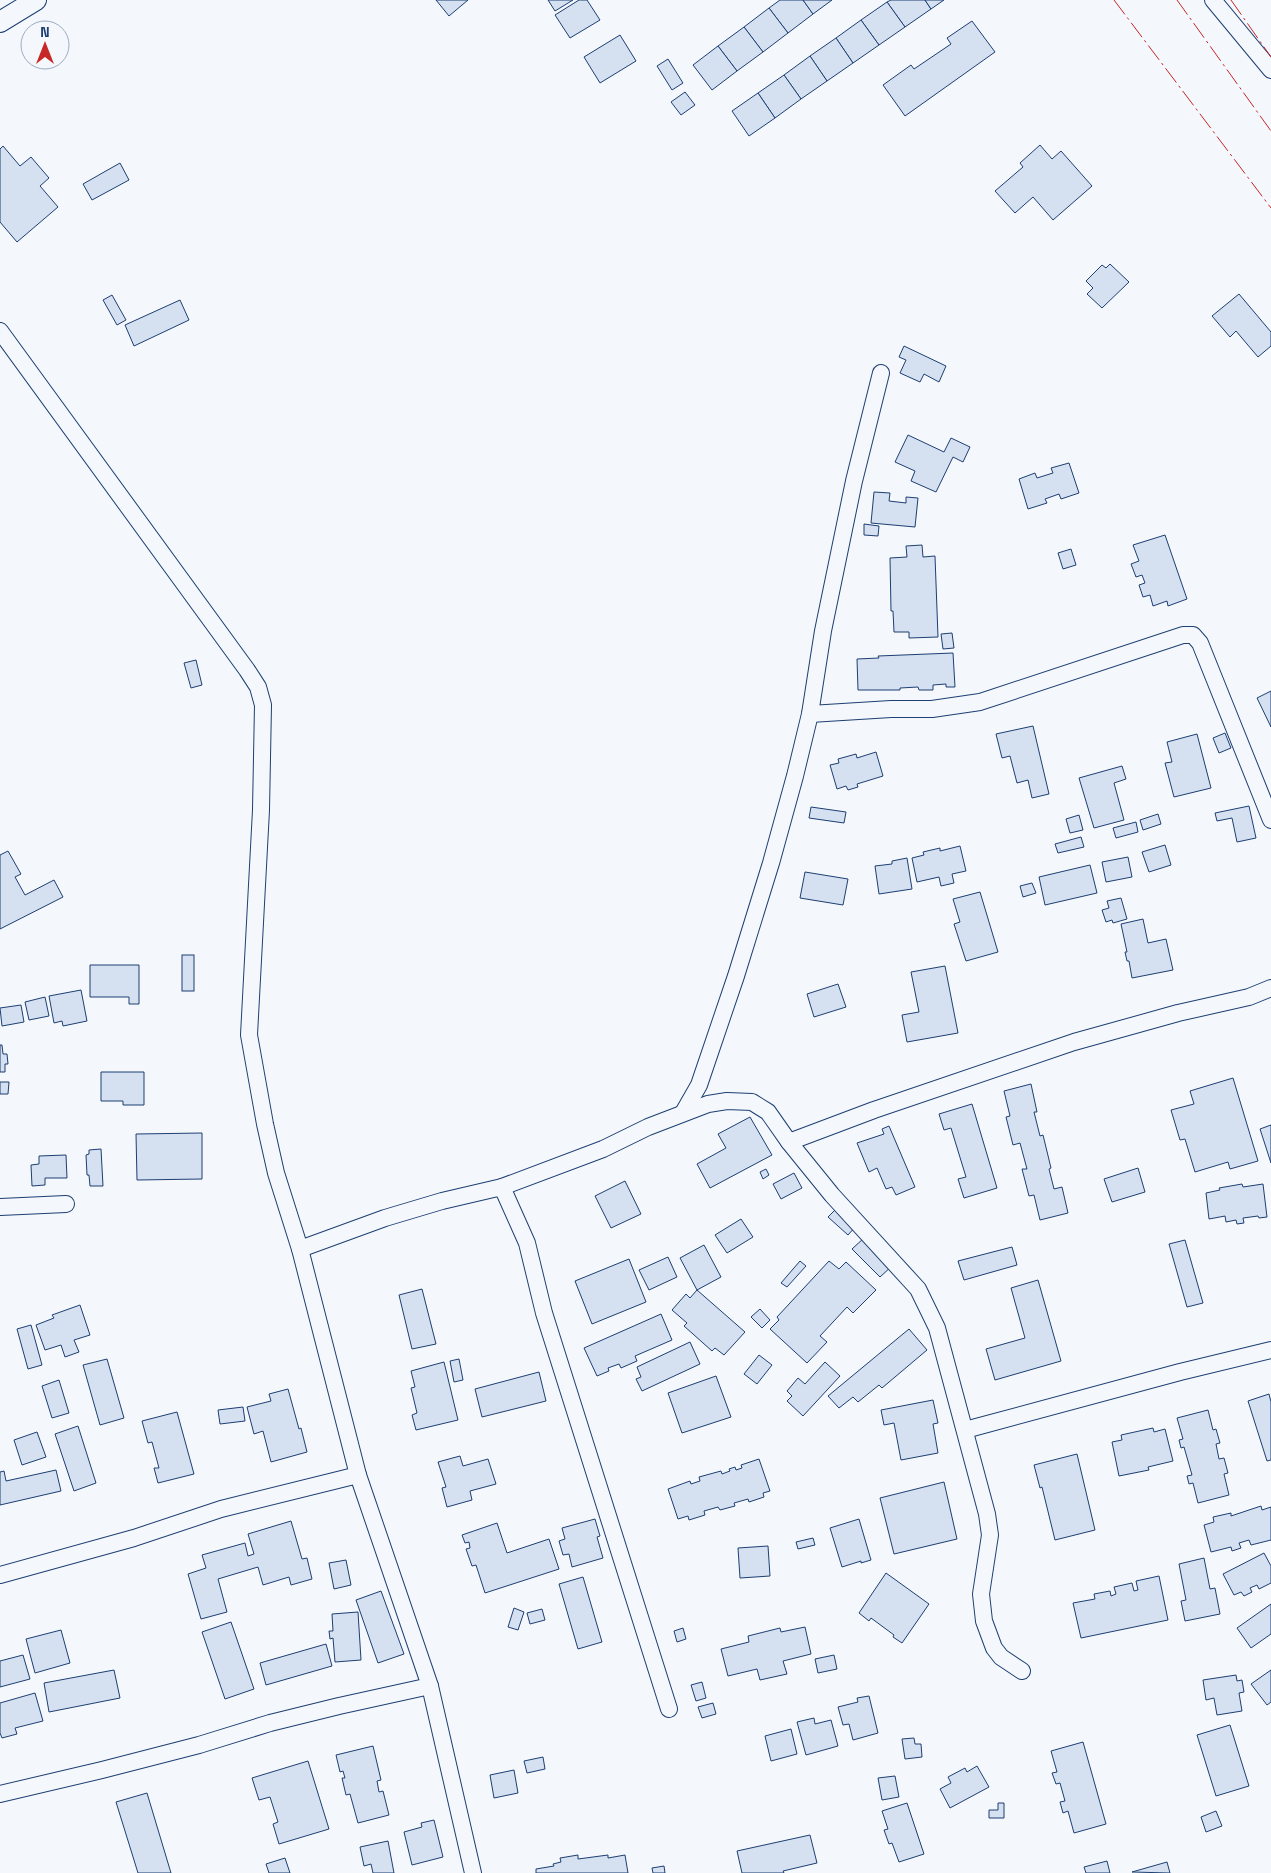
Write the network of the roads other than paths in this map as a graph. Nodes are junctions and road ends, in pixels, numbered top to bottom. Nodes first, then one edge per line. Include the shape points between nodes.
1 (36, 0) edge
2 (1213, 0) edge
3 (0, 22) edge
4 (1271, 70) edge
5 (0, 331) edge
6 (881, 372) dead end
7 (810, 714) junction
8 (1271, 820) edge
9 (1271, 988) edge
10 (683, 1113) junction
11 (789, 1142) junction
12 (502, 1187) junction
13 (66, 1204) dead end
14 (0, 1207) edge
15 (300, 1249) junction
16 (1271, 1350) edge
17 (965, 1430) junction
18 (358, 1475) junction
19 (0, 1575) edge
20 (1022, 1671) dead end
21 (430, 1686) junction
22 (669, 1709) dead end
23 (0, 1794) edge
24 (473, 1873) edge

1 - 3 street
2 - 4 street
5 - 15 street via 258,686 263,724 249,1035 274,1165
6 - 7 street via 824,622
7 - 8 street via 932,709 980,702 1183,635 1194,636 1200,643
7 - 10 street via 771,863 736,976 699,1085
9 - 11 street via 1250,997 1074,1042
10 - 11 street via 708,1104 752,1102 768,1112
10 - 12 street via 603,1149
11 - 17 street via 918,1289 937,1328
12 - 15 street via 385,1218
12 - 22 street via 527,1243 544,1313
13 - 14 street
15 - 18 street
16 - 17 street
17 - 20 street via 990,1535 981,1594 984,1621 1001,1658
18 - 19 street via 221,1509 134,1538
18 - 21 street
21 - 23 street via 270,1723 199,1745
21 - 24 street

